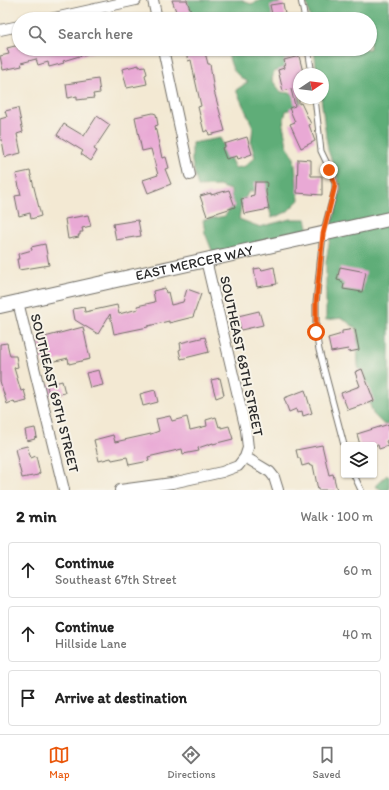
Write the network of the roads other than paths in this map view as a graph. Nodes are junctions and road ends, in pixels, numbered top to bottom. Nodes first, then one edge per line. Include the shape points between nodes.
1 (136, 0) edge
2 (153, 0) edge
3 (301, 0) edge
4 (82, 12) edge
5 (156, 12) edge
6 (304, 12) edge
7 (12, 27) edge
8 (0, 30) edge
9 (164, 56) edge
10 (309, 56) edge
11 (311, 68) edge
12 (316, 104) edge
13 (190, 175) dead end
14 (389, 219) edge
15 (323, 234) junction
16 (206, 260) junction
17 (18, 302) junction
18 (0, 306) edge
19 (343, 442) edge
20 (245, 457) junction
21 (355, 478) edge
22 (64, 490) edge
23 (120, 490) edge
24 (278, 490) edge
25 (361, 490) edge

1 - 4 street
2 - 5 street
3 - 6 lane
7 - 8 street
9 - 13 street
10 - 11 lane
12 - 15 lane via 321,151 335,184
14 - 15 street, EAST MERCER WAY
15 - 16 street, EAST MERCER WAY
15 - 19 lane via 316,303 316,332
16 - 17 street, EAST MERCER WAY
16 - 20 street, SOUTHEAST 68TH STREET via 246,430 248,448
17 - 18 street, EAST MERCER WAY
17 - 22 street, SOUTHEAST 69TH STREET
20 - 23 street via 238,466 222,472 172,483
20 - 24 street, SOUTHEAST 68TH STREET via 270,472
21 - 25 lane

